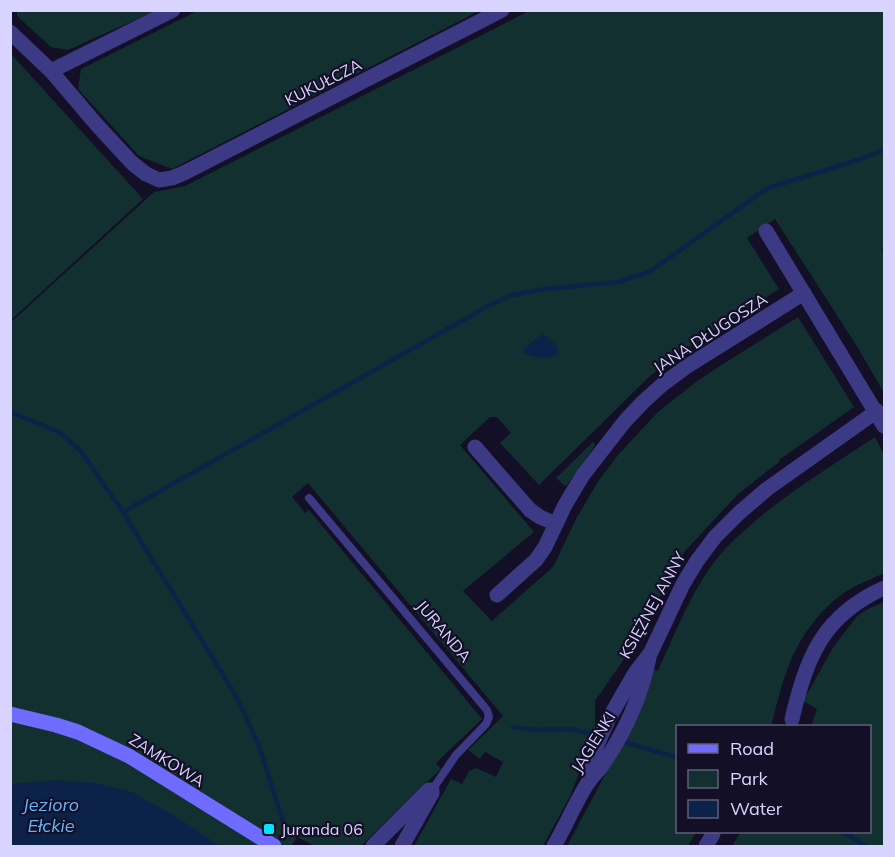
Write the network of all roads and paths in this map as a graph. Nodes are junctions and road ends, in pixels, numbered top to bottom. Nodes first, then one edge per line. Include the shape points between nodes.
1 (173, 10) edge
2 (502, 10) edge
3 (11, 33) edge
4 (51, 72) junction
5 (766, 231) dead end
6 (804, 293) junction
7 (877, 411) junction
8 (885, 426) edge
9 (475, 447) dead end
10 (309, 498) dead end
11 (556, 524) junction
12 (885, 588) edge
13 (497, 595) dead end
14 (651, 652) joint
15 (10, 714) edge
16 (792, 719) dead end
17 (432, 790) junction
18 (274, 846) edge
19 (373, 846) edge
20 (402, 846) edge
21 (554, 846) edge

1 - 4 street
2 - 4 street, KUKUŁCZA via 184,173 159,180 132,163
3 - 4 street
5 - 6 street
6 - 7 street
6 - 11 street, JANA DŁUGOSZA via 686,367 643,402 590,466
7 - 8 street
7 - 14 street, KSIĘŻNEJ ANNY via 767,489 715,537 683,584
9 - 11 street via 530,510
10 - 17 lane, JURANDA via 487,710 486,724 456,755
11 - 13 street, JANA DŁUGOSZA via 536,560
12 - 16 street via 856,604 825,633 808,662
14 - 21 street, JAGIENKI via 624,727
15 - 18 street, ZAMKOWA via 78,732 129,756
17 - 19 street, JURANDA
17 - 20 street, JURANDA

